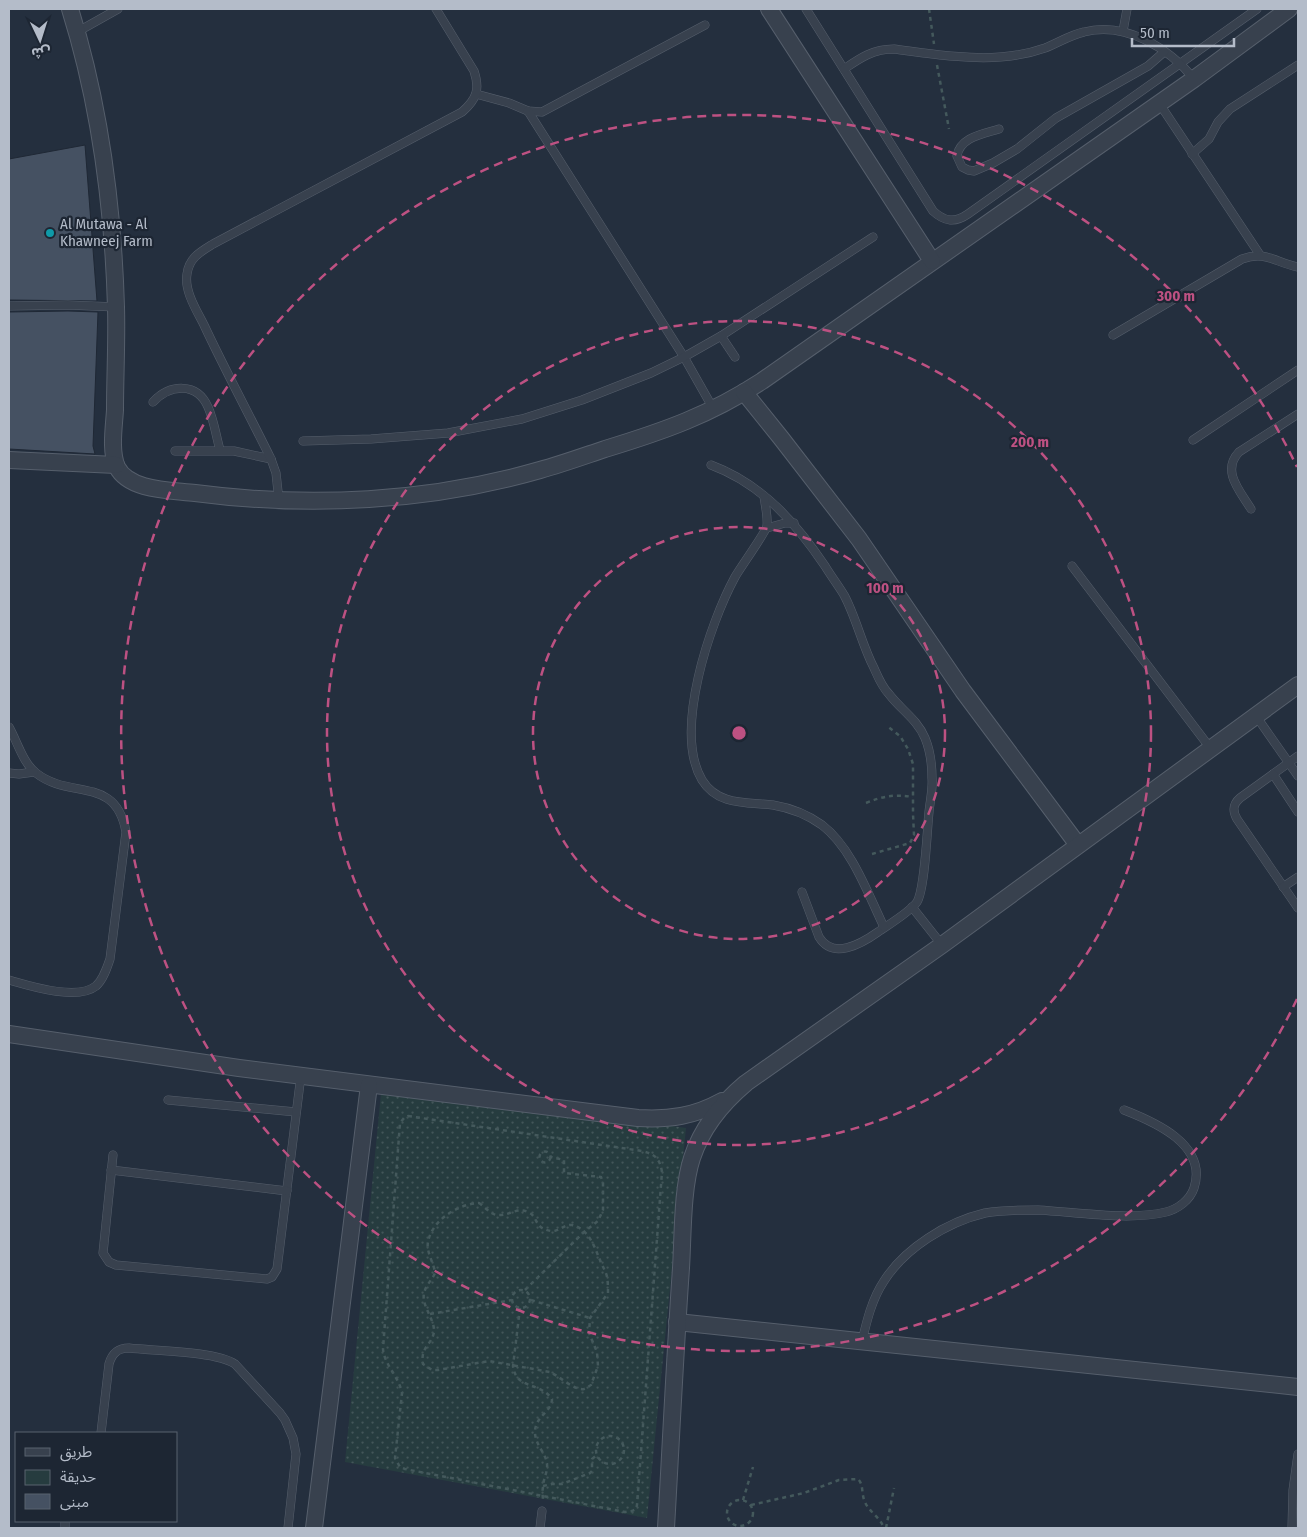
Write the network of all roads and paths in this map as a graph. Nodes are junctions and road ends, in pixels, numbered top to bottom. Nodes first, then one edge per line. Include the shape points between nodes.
1 (70, 9) edge
2 (118, 9) edge
3 (436, 9) edge
4 (769, 9) edge
5 (806, 9) edge
6 (929, 9) edge
7 (1127, 9) edge
8 (1257, 9) edge
9 (1289, 9) edge
10 (705, 26) dead end
11 (1122, 31) junction
12 (77, 32) junction
13 (1164, 52) junction
14 (935, 53) junction
15 (1180, 64) junction
16 (1298, 65) edge
17 (844, 69) junction
18 (1194, 79) junction
19 (476, 94) junction
20 (1159, 103) junction
21 (528, 111) junction
22 (949, 129) dead end
23 (999, 129) dead end
24 (1192, 154) junction
25 (873, 237) dead end
26 (1260, 255) junction
27 (932, 261) junction
28 (1298, 267) edge
29 (9, 306) edge
30 (116, 307) junction
31 (1113, 335) dead end
32 (722, 336) junction
33 (684, 357) junction
34 (735, 357) dead end
35 (1298, 370) edge
36 (744, 392) junction
37 (152, 402) dead end
38 (714, 410) junction
39 (1298, 414) edge
40 (1193, 440) dead end
41 (303, 441) dead end
42 (220, 450) junction
43 (175, 451) dead end
44 (272, 459) junction
45 (9, 460) edge
46 (116, 465) junction
47 (711, 465) dead end
48 (764, 496) junction
49 (279, 501) junction
50 (1251, 509) dead end
51 (794, 523) junction
52 (767, 528) junction
53 (1072, 566) dead end
54 (1298, 686) edge
55 (1256, 716) junction
56 (887, 726) dead end
57 (9, 727) edge
58 (1211, 749) junction
59 (1298, 756) edge
60 (1289, 763) junction
61 (34, 772) junction
62 (9, 773) edge
63 (1273, 774) junction
64 (1298, 776) edge
65 (913, 797) junction
66 (866, 802) dead end
67 (1298, 812) edge
68 (1078, 845) junction
69 (872, 854) dead end
70 (1298, 877) edge
71 (1283, 887) junction
72 (802, 892) dead end
73 (912, 907) junction
74 (1298, 908) edge
75 (884, 927) junction
76 (942, 945) junction
77 (9, 980) edge
78 (9, 1034) edge
79 (301, 1075) junction
80 (369, 1085) junction
81 (727, 1098) junction
82 (168, 1100) dead end
83 (1124, 1110) dead end
84 (296, 1112) junction
85 (113, 1155) dead end
86 (551, 1157) junction
87 (111, 1170) junction
88 (287, 1191) junction
89 (584, 1232) junction
90 (525, 1290) junction
91 (512, 1300) junction
92 (531, 1300) junction
93 (520, 1308) junction
94 (429, 1314) junction
95 (590, 1318) junction
96 (677, 1322) junction
97 (862, 1341) junction
98 (513, 1366) junction
99 (1298, 1388) edge
100 (101, 1432) edge
101 (1298, 1454) edge
102 (596, 1455) junction
103 (752, 1467) dead end
104 (543, 1486) junction
105 (894, 1488) dead end
106 (543, 1496) junction
107 (743, 1500) junction
108 (752, 1505) junction
109 (542, 1512) joint
110 (740, 1527) edge
111 (288, 1528) edge
112 (314, 1528) edge
113 (540, 1528) edge
114 (666, 1528) edge
115 (885, 1528) edge
116 (1292, 1528) edge

1 - 12 street
2 - 12 lane
3 - 19 lane via 474,71
4 - 27 street
5 - 17 lane
6 - 14 path
7 - 11 lane
8 - 15 lane
9 - 18 street
10 - 21 lane via 550,110
11 - 13 lane
11 - 14 lane via 1086,31 1046,47 999,58
12 - 30 street via 92,91 104,162
13 - 15 lane
13 - 23 lane via 1148,66 1056,118 1006,156 974,171 962,167 957,156 961,144
14 - 17 lane via 881,49
14 - 22 path
15 - 17 lane via 960,220 950,221 933,212
15 - 18 lane
16 - 24 lane via 1230,109 1209,139
18 - 20 street
19 - 21 lane
19 - 44 lane via 462,112 213,244 190,261 186,276 194,304
20 - 24 lane
20 - 27 street
21 - 33 lane
24 - 26 lane
25 - 32 lane
26 - 28 lane
26 - 31 lane via 1242,259
27 - 36 street
29 - 30 lane
30 - 46 street
32 - 33 lane
32 - 34 lane
33 - 38 lane
33 - 41 lane via 582,400 522,419 448,433
35 - 40 lane
36 - 38 street
36 - 68 street via 860,539 963,691
37 - 42 lane via 171,389 193,391 208,408
38 - 49 street via 660,432 538,471 464,487 332,502
39 - 50 lane via 1234,457 1231,473
42 - 43 lane
42 - 44 lane
44 - 49 lane
45 - 46 street
46 - 49 street via 123,476 146,486
47 - 48 lane
48 - 51 lane
48 - 52 lane
51 - 52 lane
51 - 73 lane via 844,596 881,684 918,724 930,755 932,781 921,885 917,902
52 - 75 lane via 745,560 722,604 702,659 694,694 692,730 696,767 712,792 725,800 791,809 822,825 848,854
53 - 58 lane
54 - 55 street
55 - 58 street
55 - 60 lane
56 - 65 path via 900,736 908,749 913,764
57 - 61 lane
58 - 68 street
59 - 60 lane
60 - 63 lane
60 - 64 lane
61 - 62 lane
61 - 77 lane via 57,784 104,795 116,805 123,817 126,832 113,943 105,974 97,986 88,990 41,988
63 - 67 lane
63 - 71 lane via 1236,802 1233,808
65 - 66 path via 897,794
65 - 69 path via 913,840
68 - 76 street
70 - 71 lane
71 - 74 lane
72 - 75 lane via 819,937 830,948 854,945
73 - 75 lane
73 - 76 lane
76 - 81 street
78 - 79 street
79 - 80 street
79 - 84 lane
80 - 81 street via 662,1119 699,1112
80 - 112 street
81 - 96 street via 708,1124 691,1160
82 - 84 lane
83 - 97 lane via 1180,1140 1193,1158 1196,1180 1193,1191 1178,1208 1167,1212 1122,1215 1011,1210 961,1222 916,1246 898,1262 872,1304
84 - 88 lane
85 - 87 lane
86 - 86 path via 546,1151 539,1155 546,1163
86 - 89 path via 564,1160 564,1173 603,1179 601,1216
87 - 88 lane
87 - 88 lane via 103,1253 116,1265 272,1277 277,1269
89 - 90 path
89 - 94 path via 569,1225 553,1231 541,1228 527,1212 518,1210 498,1215 479,1203 464,1205 434,1227 428,1243 435,1274 423,1296
89 - 95 path via 594,1243 608,1278 608,1293
90 - 91 path via 517,1290
90 - 92 path
91 - 93 path
91 - 94 path
92 - 93 path
92 - 95 path
93 - 98 path
94 - 98 path via 433,1335 422,1357 427,1367 438,1370 489,1361
95 - 98 path via 590,1333 598,1352 598,1366 591,1385 577,1388 550,1372
96 - 97 street
96 - 114 street
97 - 99 street
98 - 104 path via 514,1375 520,1381 541,1389 552,1399 536,1422 535,1431 538,1446 547,1462
100 - 111 lane via 109,1364 115,1352 122,1348 228,1360 286,1420 293,1438 296,1454
101 - 116 lane via 1292,1490
102 - 102 path via 606,1463 615,1462 622,1456 622,1443 615,1437 602,1438 596,1446
102 - 104 path via 592,1459 590,1473 562,1484
103 - 107 path
104 - 106 path
105 - 115 path
106 - 106 path via 405,1469 395,1458 402,1393 383,1349 400,1123 408,1116 642,1151 652,1154 661,1163 636,1509 626,1512
106 - 109 path
107 - 108 path
107 - 110 path via 734,1501 728,1508 728,1518
108 - 110 path via 752,1519
108 - 115 path via 804,1493 839,1480 858,1479 862,1484 865,1504
109 - 113 lane

